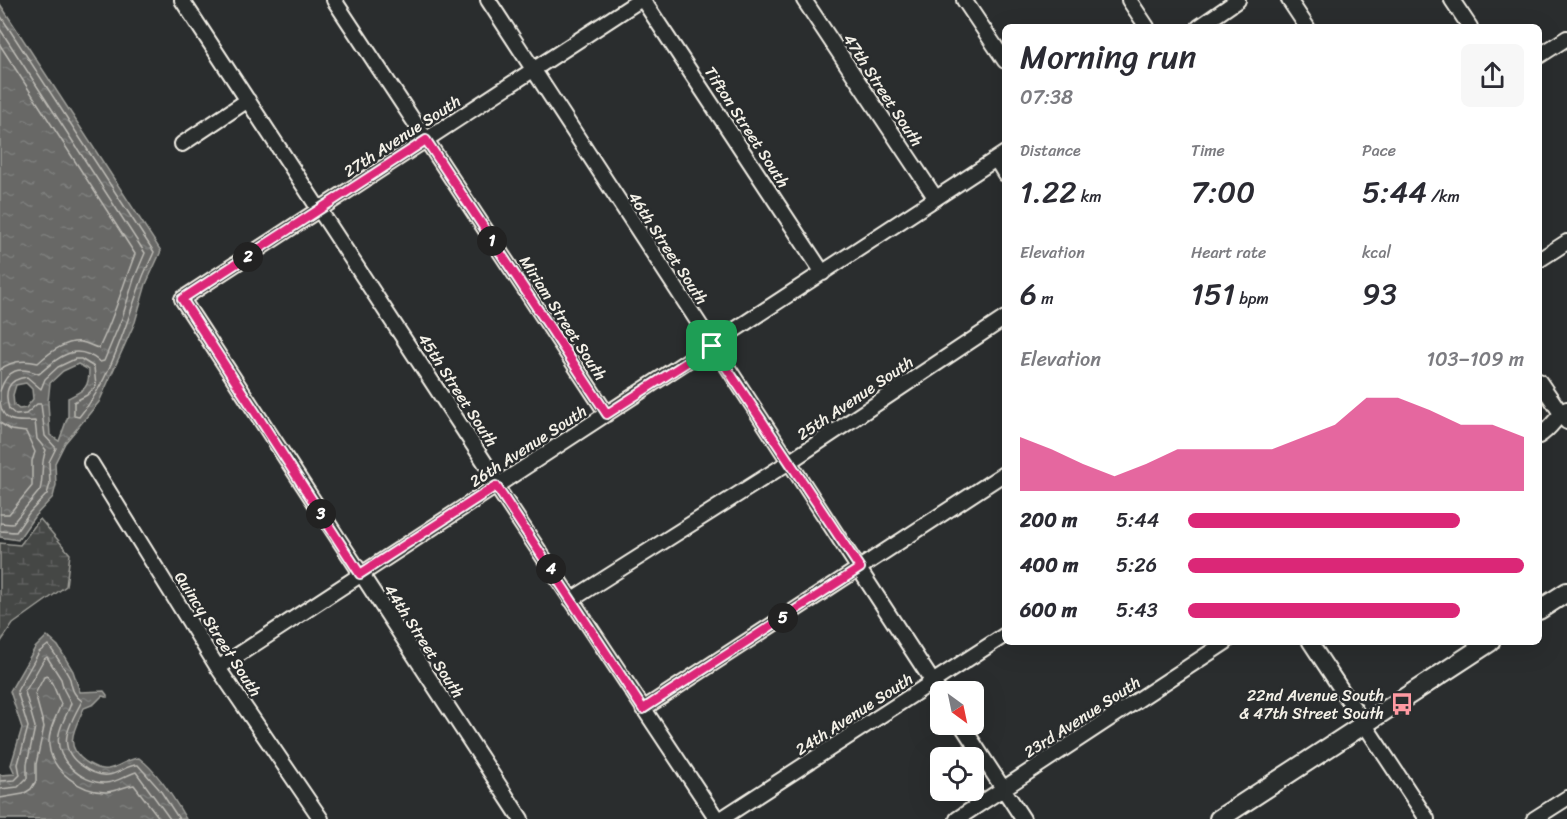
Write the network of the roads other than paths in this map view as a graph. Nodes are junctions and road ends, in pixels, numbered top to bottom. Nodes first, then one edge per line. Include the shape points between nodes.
1 (182, 0) edge
2 (334, 0) edge
3 (488, 0) edge
4 (641, 0) edge
5 (804, 0) edge
6 (964, 0) edge
7 (1129, 0) edge
8 (1238, 0) edge
9 (1289, 0) edge
10 (1452, 0) edge
11 (1145, 24) edge
12 (1203, 24) edge
13 (1305, 24) edge
14 (1468, 24) edge
15 (1567, 38) edge
16 (1542, 54) edge
17 (1002, 57) edge
18 (534, 70) junction
19 (249, 100) junction
20 (426, 140) junction
21 (182, 144) dead end
22 (1000, 156) edge
23 (935, 197) junction
24 (320, 210) junction
25 (1567, 242) edge
26 (1542, 258) edge
27 (823, 273) junction
28 (182, 299) joint
29 (1002, 320) edge
30 (712, 346) junction
31 (1542, 385) edge
32 (607, 414) junction
33 (1565, 415) edge
34 (1542, 434) edge
35 (789, 462) junction
36 (91, 464) dead end
37 (1002, 475) edge
38 (496, 486) junction
39 (860, 568) junction
40 (360, 574) junction
41 (1567, 592) edge
42 (571, 600) junction
43 (1542, 608) edge
44 (1002, 637) edge
45 (1221, 645) edge
46 (1312, 645) edge
47 (1485, 645) edge
48 (218, 668) junction
49 (933, 681) edge
50 (946, 681) edge
51 (930, 692) edge
52 (643, 709) junction
53 (1364, 724) junction
54 (968, 735) edge
55 (1003, 789) junction
56 (1567, 798) edge
57 (321, 819) edge
58 (521, 819) edge
59 (719, 819) edge
60 (957, 819) edge
61 (1023, 819) edge
62 (1220, 819) edge
63 (1427, 819) edge
64 (1534, 819) edge

1 - 19 street, 45th Street South
2 - 20 street, Miriam Street South
3 - 18 street, 46th Street South
4 - 18 street, 27th Avenue South
4 - 27 street, Tifton Street South
5 - 23 street, 47th Street South
6 - 17 street
7 - 11 street
8 - 12 street
9 - 13 street
10 - 14 street
15 - 16 street
18 - 20 street, 27th Avenue South
18 - 30 street, 46th Street South
19 - 21 street
19 - 24 street, 45th Street South
20 - 24 street, 27th Avenue South
20 - 32 street, Miriam Street South
22 - 23 street, 26th Avenue South
23 - 27 street, 26th Avenue South
24 - 28 street, 27th Avenue South
24 - 38 street, 45th Street South via 494,475
25 - 26 street
27 - 30 street, 26th Avenue South
28 - 40 street, 44th Street South
29 - 35 street, 25th Avenue South
30 - 32 street, 26th Avenue South
30 - 35 street, 46th Street South
31 - 33 street
32 - 38 street, 26th Avenue South
33 - 34 street
35 - 39 street, 46th Street South
35 - 42 street, 25th Avenue South
36 - 48 street, Quincy Street South
37 - 39 street
38 - 40 street, 26th Avenue South
38 - 42 street, 45th Street South
39 - 49 street, 46th Street South
39 - 52 street
40 - 48 street, 26th Avenue South
40 - 58 street, 44th Street South
41 - 43 main road
42 - 52 street, 45th Street South
44 - 50 street, 24th Avenue South
45 - 55 street, 23rd Avenue South
46 - 53 street
47 - 53 main road
48 - 57 street, Quincy Street South
51 - 59 street, 24th Avenue South
52 - 59 street, 45th Street South
53 - 62 main road
53 - 63 street
54 - 55 street
55 - 60 street, 23rd Avenue South
55 - 61 street
56 - 64 street

